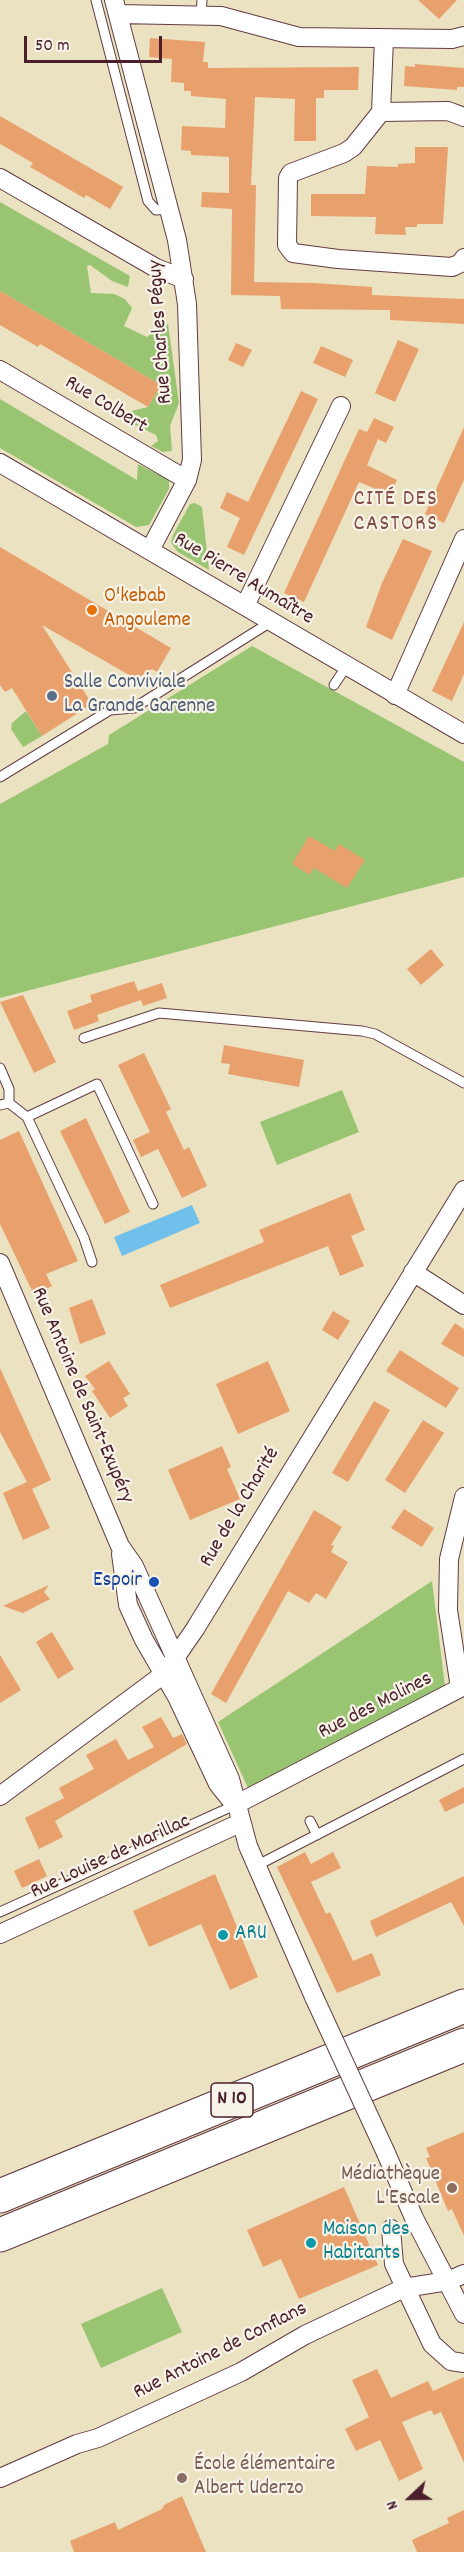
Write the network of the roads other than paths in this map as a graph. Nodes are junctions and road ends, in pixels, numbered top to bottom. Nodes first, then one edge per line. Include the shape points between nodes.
1 (96, 0) edge
2 (116, 7) edge
3 (201, 7) edge
4 (464, 36) edge
5 (384, 39) junction
6 (381, 112) junction
7 (464, 117) edge
8 (0, 178) edge
9 (169, 209) junction
10 (464, 258) edge
11 (184, 279) junction
12 (0, 370) edge
13 (341, 406) dead end
14 (0, 464) edge
15 (188, 480) junction
16 (464, 539) edge
17 (150, 550) junction
18 (245, 606) junction
19 (269, 623) junction
20 (346, 667) junction
21 (334, 686) dead end
22 (395, 695) junction
23 (464, 734) edge
24 (0, 777) edge
25 (84, 1038) dead end
26 (0, 1068) edge
27 (464, 1083) edge
28 (4, 1104) edge
29 (27, 1116) junction
30 (464, 1190) edge
31 (153, 1204) dead end
32 (92, 1262) dead end
33 (413, 1272) junction
34 (3, 1275) edge
35 (464, 1305) edge
36 (464, 1497) edge
37 (169, 1667) junction
38 (462, 1688) edge
39 (464, 1759) edge
40 (0, 1796) edge
41 (235, 1804) junction
42 (310, 1821) dead end
43 (240, 1823) junction
44 (317, 1834) junction
45 (256, 1866) junction
46 (0, 1912) edge
47 (0, 1934) edge
48 (464, 2006) edge
49 (464, 2045) edge
50 (0, 2196) edge
51 (391, 2229) dead end
52 (0, 2235) edge
53 (456, 2278) edge
54 (404, 2288) junction
55 (464, 2314) edge
56 (464, 2363) edge
57 (0, 2478) edge

1 - 9 lane via 148,201 156,210
2 - 3 street
2 - 9 street, Rue Charles Péguy
3 - 5 street via 299,37
4 - 5 street
5 - 6 street
6 - 7 street via 448,111
6 - 10 street via 353,147 291,173 286,245 293,253 452,267
8 - 11 street via 156,268
9 - 11 street, Rue Charles Péguy
11 - 15 street, Rue Charles Péguy via 193,436
12 - 15 street, Rue Colbert
13 - 18 street
14 - 17 street, Rue Pierre Aumaître
15 - 17 street, Rue Charles Péguy
16 - 22 street
17 - 18 street, Rue Pierre Aumaître
18 - 19 street, Rue Pierre Aumaître
19 - 20 street, Rue Pierre Aumaître
19 - 24 lane via 135,708 110,710
20 - 21 lane
20 - 22 street, Rue Pierre Aumaître
22 - 23 street, Rue Pierre Aumaître
25 - 27 lane via 159,1012 362,1031 375,1034
26 - 28 lane via 9,1089
28 - 29 lane
29 - 31 lane via 97,1084
29 - 32 lane
30 - 33 street, Rue de la Charité
33 - 35 street
33 - 37 street, Rue de la Charité
34 - 37 street, Rue Antoine de Saint-Exupéry via 120,1546 134,1566
36 - 38 street, Rue des Molines via 449,1559 448,1610
37 - 40 street, Rue de la Charité
37 - 41 street, Rue Antoine de Saint-Exupéry via 230,1779
38 - 41 street, Rue des Molines
39 - 44 lane
41 - 43 street, Rue Antoine de Saint-Exupéry
41 - 46 lane
42 - 44 lane
43 - 45 street, Rue Antoine de Saint-Exupéry
43 - 47 street, Rue Louise de Marillac
44 - 45 lane
45 - 53 street, Rue Antoine de Saint-Exupéry, bridge via 414,2218
48 - 50 highway, N 10
49 - 52 highway, N 10
51 - 54 street via 394,2264
53 - 54 street, Rue Antoine de Conflans
53 - 55 street, Rue Antoine de Saint-Exupéry
54 - 56 street via 432,2344 451,2361
54 - 57 street, Rue Antoine de Conflans via 305,2335 241,2372

